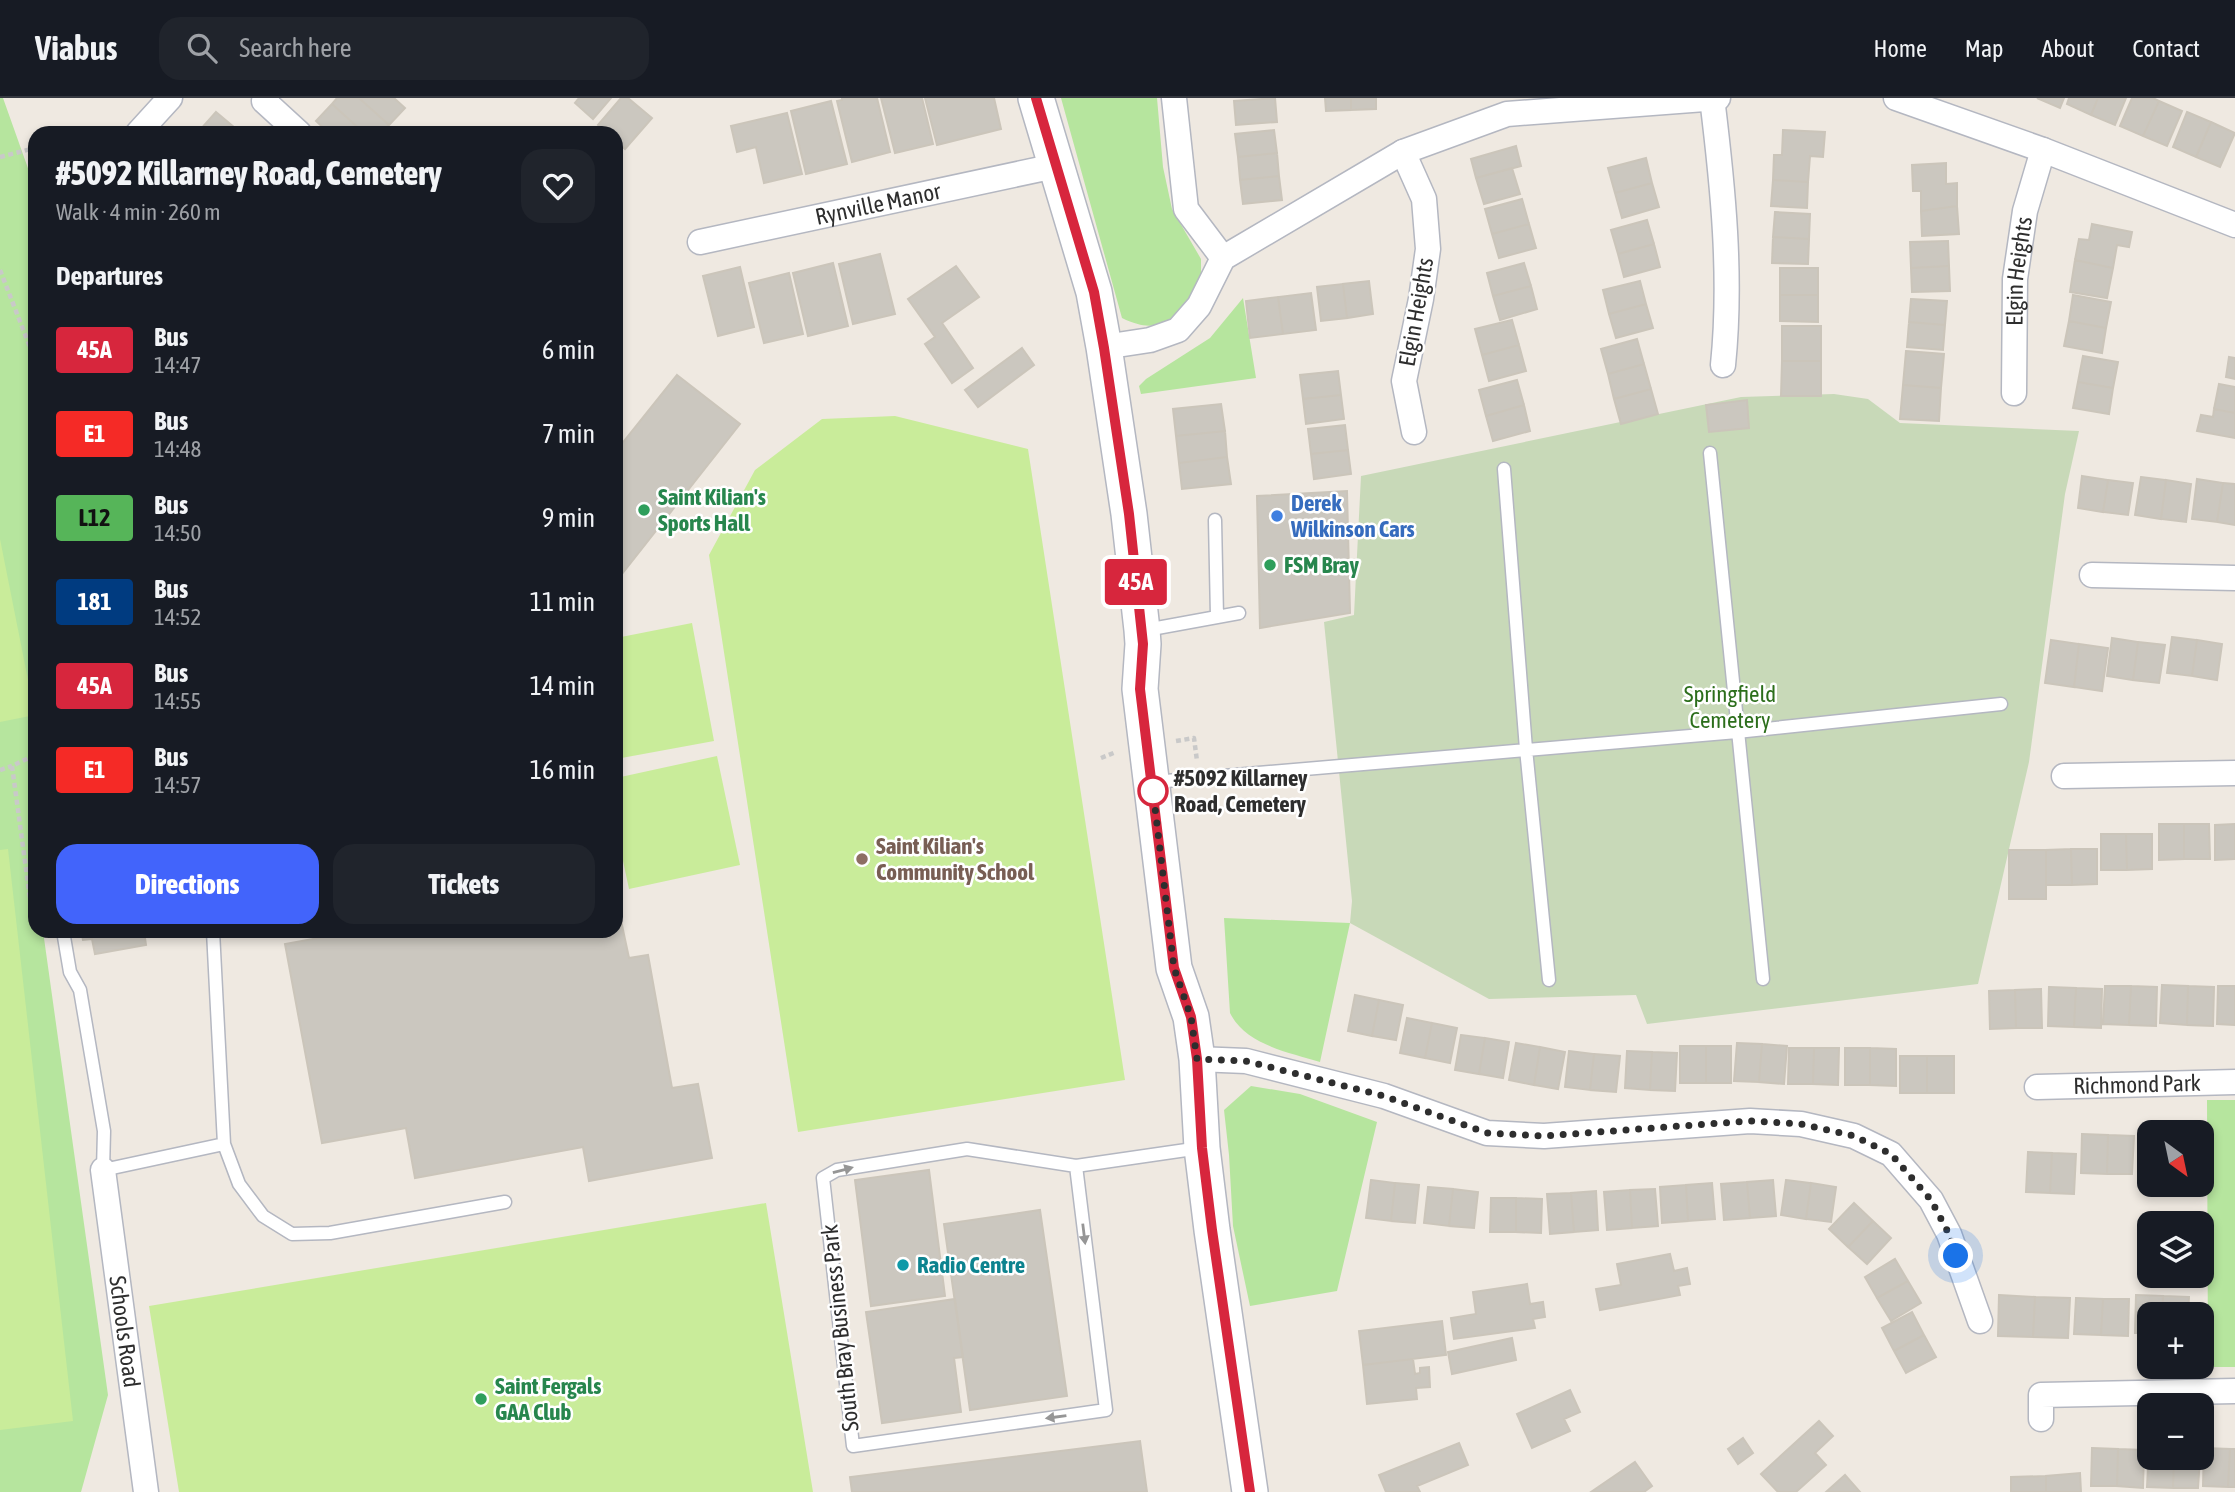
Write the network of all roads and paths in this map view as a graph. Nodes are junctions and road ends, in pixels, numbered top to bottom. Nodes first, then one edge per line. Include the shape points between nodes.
1 (170, 98) edge
2 (1036, 98) edge
3 (1174, 98) edge
4 (1712, 98) edge
5 (1718, 98) edge
6 (1896, 98) edge
7 (264, 99) edge
8 (144, 126) edge
9 (292, 126) edge
10 (28, 150) edge
11 (2043, 150) junction
12 (1403, 152) junction
13 (0, 157) edge
14 (1055, 166) junction
15 (2235, 225) edge
16 (700, 242) dead end
17 (1223, 258) junction
18 (0, 270) edge
19 (28, 342) edge
20 (1104, 348) junction
21 (1723, 365) dead end
22 (2014, 393) dead end
23 (1414, 432) dead end
24 (1710, 453) dead end
25 (1504, 468) dead end
26 (1215, 520) dead end
27 (2092, 575) dead end
28 (2235, 578) edge
29 (1239, 613) dead end
30 (1217, 617) junction
31 (1143, 637) junction
32 (2001, 704) dead end
33 (1737, 732) junction
34 (1526, 748) junction
35 (28, 758) edge
36 (12, 766) junction
37 (0, 770) edge
38 (2235, 773) edge
39 (2064, 776) dead end
40 (1162, 781) junction
41 (28, 884) edge
42 (63, 938) edge
43 (213, 938) edge
44 (1763, 979) dead end
45 (1549, 981) dead end
46 (1197, 1059) junction
47 (2235, 1082) edge
48 (2037, 1087) dead end
49 (224, 1143) junction
50 (1202, 1148) junction
51 (1076, 1166) junction
52 (103, 1170) junction
53 (505, 1202) dead end
54 (1980, 1321) dead end
55 (2235, 1391) edge
56 (2041, 1419) dead end
57 (146, 1492) edge
58 (1250, 1492) edge

1 - 8 street
2 - 14 main road
3 - 17 street via 1186,209
4 - 5 street
4 - 12 street via 1507,114
4 - 21 street via 1722,176 1728,318
6 - 11 street
7 - 9 street
10 - 13 path
11 - 15 street
11 - 22 street, Elgin Heights via 2025,211 2015,279
12 - 17 street
12 - 23 street, Elgin Heights via 1424,199 1429,249 1404,381
14 - 16 street, Rynville Manor
14 - 20 main road via 1094,292
17 - 20 street via 1199,306 1178,330
18 - 19 path
20 - 31 main road
24 - 33 lane
25 - 34 lane
26 - 30 lane
27 - 28 street
29 - 30 lane
30 - 31 lane
31 - 40 main road via 1159,683
32 - 33 lane
33 - 34 lane
33 - 44 lane
34 - 40 lane
34 - 45 lane
35 - 36 path
36 - 37 path
36 - 41 path
38 - 39 street
40 - 46 main road via 1174,968 1191,1017
42 - 52 lane via 70,972 80,990 104,1132
43 - 49 lane
46 - 50 main road
46 - 54 street via 1246,1061 1384,1096 1487,1133 1544,1136 1750,1121 1801,1124 1854,1136 1891,1154 1931,1200 1949,1234
47 - 48 street, Richmond Park
49 - 52 lane
49 - 53 lane via 239,1184 263,1216 292,1234 330,1234
50 - 51 lane, South Bray Business Park
50 - 58 main road
51 -> 51 lane, South Bray Business Park via 1106,1410 853,1446 823,1178 837,1170 967,1149
52 - 57 street, Schools Road
55 - 56 street via 2041,1395

